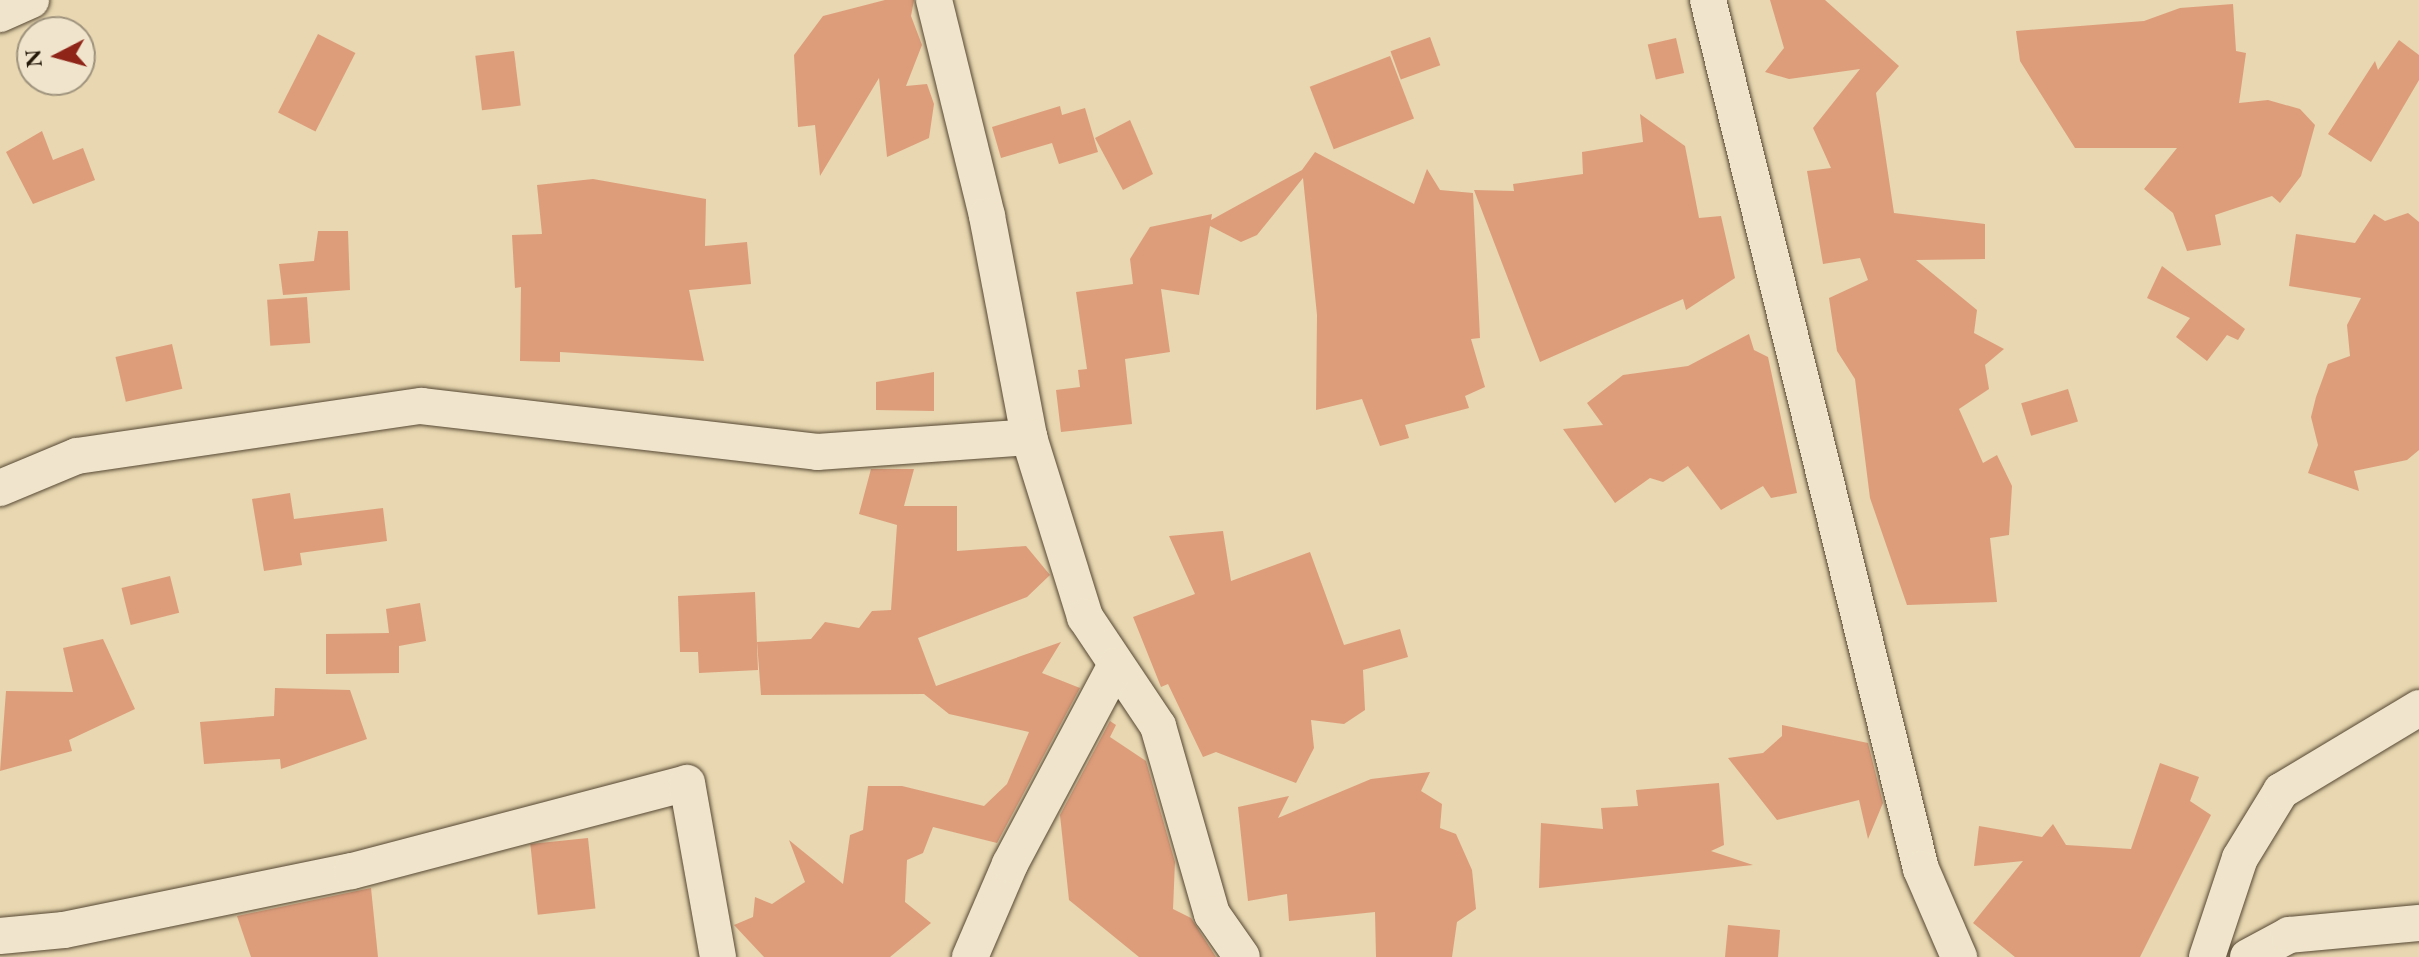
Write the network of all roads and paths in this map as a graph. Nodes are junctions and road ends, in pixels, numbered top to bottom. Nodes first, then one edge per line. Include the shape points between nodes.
1 (31, 0) edge
2 (934, 0) edge
3 (1708, 0) edge
4 (0, 14) edge
5 (1029, 437) junction
6 (0, 488) edge
7 (1116, 665) junction
8 (2419, 708) edge
9 (2419, 923) edge
10 (0, 936) edge
11 (718, 957) edge
12 (970, 957) edge
13 (1242, 957) edge
14 (1959, 957) edge
15 (2207, 957) edge
16 (2248, 957) edge

1 - 4 street
2 - 5 street via 987,216
3 - 14 street via 1921,869
5 - 6 street via 817,452 421,406 77,456
5 - 7 street via 1085,617
7 - 12 street via 1010,864
7 - 13 street via 1158,726 1212,914
8 - 15 street via 2281,791 2240,858
9 - 16 street via 2289,935
10 - 11 street via 64,930 352,871 687,783

